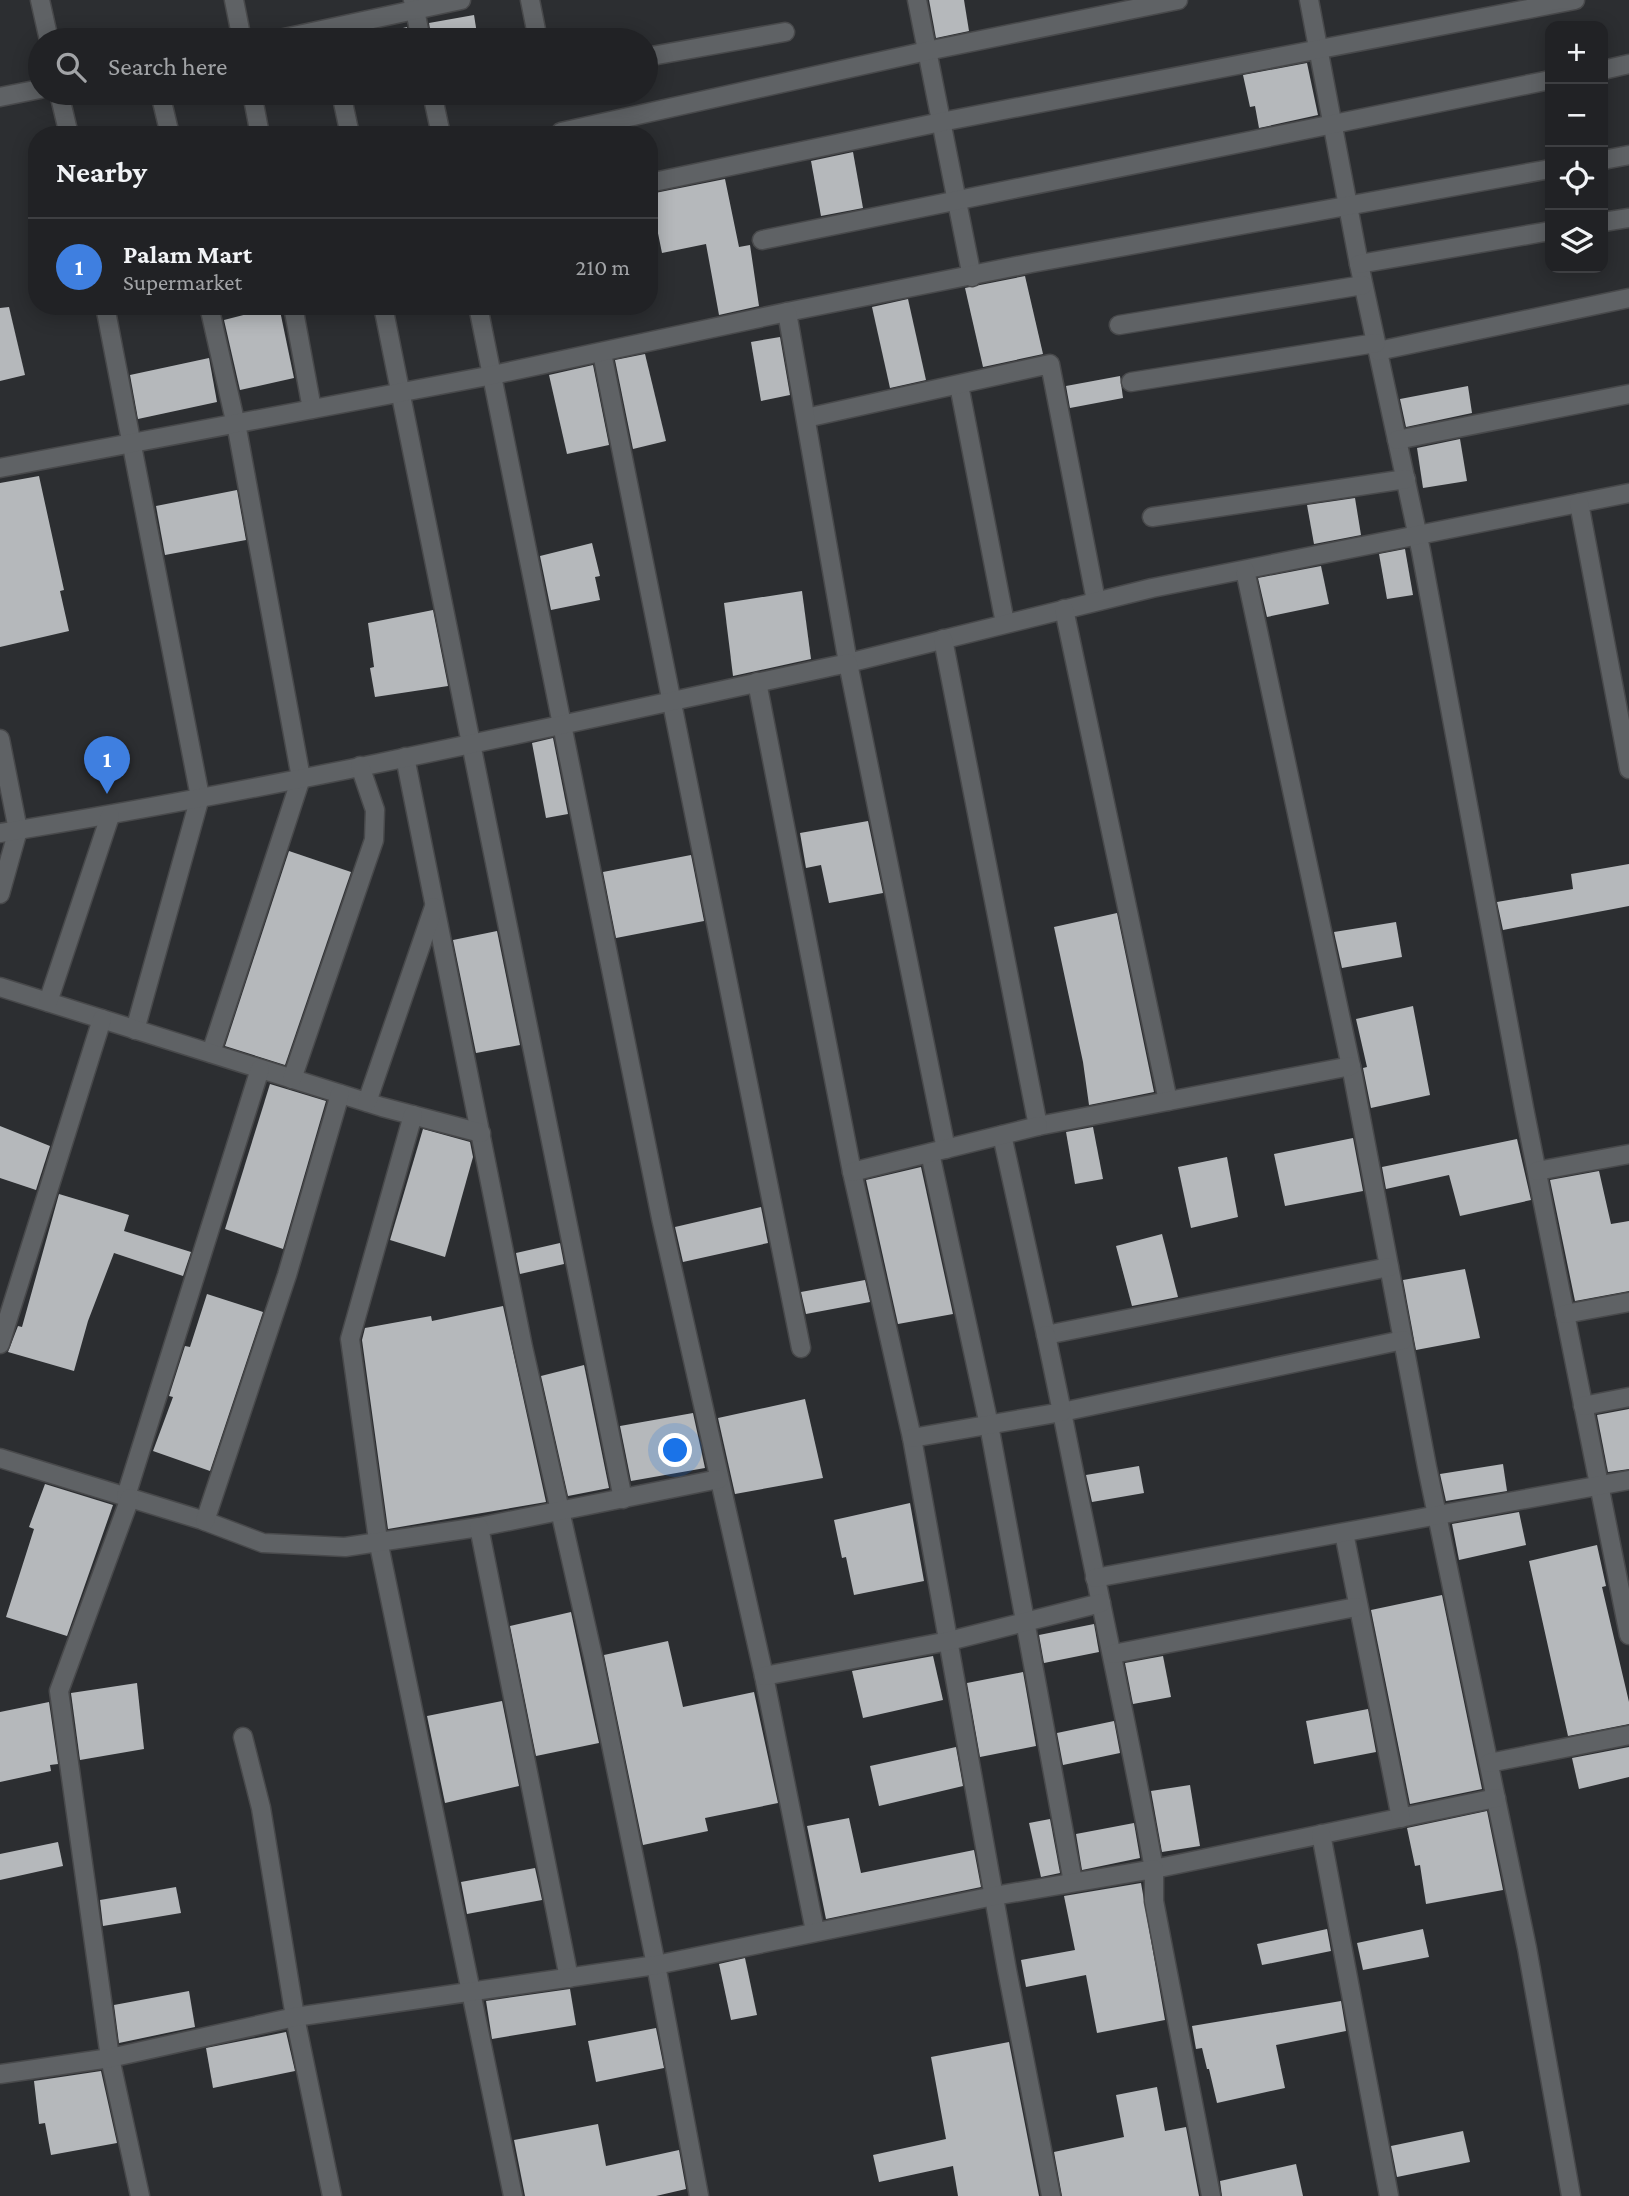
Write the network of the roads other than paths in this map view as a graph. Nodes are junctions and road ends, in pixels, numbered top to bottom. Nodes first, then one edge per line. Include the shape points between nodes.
1 (40, 0) edge
2 (233, 0) edge
3 (461, 0) edge
4 (530, 0) edge
5 (917, 0) edge
6 (1178, 0) edge
7 (1309, 0) edge
8 (1575, 0) edge
9 (1533, 4) edge
10 (414, 5) edge
11 (46, 28) edge
12 (239, 28) edge
13 (347, 28) edge
14 (419, 28) edge
15 (536, 28) edge
16 (785, 32) dead end
17 (927, 51) junction
18 (1318, 51) junction
19 (658, 55) edge
20 (1629, 65) edge
21 (1608, 69) edge
22 (1545, 81) edge
23 (28, 91) edge
24 (0, 97) edge
25 (63, 105) edge
26 (163, 105) edge
27 (254, 105) edge
28 (343, 105) edge
29 (435, 105) edge
30 (941, 122) junction
31 (1331, 124) junction
32 (67, 126) edge
33 (168, 126) edge
34 (258, 126) edge
35 (347, 126) edge
36 (439, 126) edge
37 (588, 126) edge
38 (1629, 155) edge
39 (1608, 159) edge
40 (1545, 170) edge
41 (658, 181) edge
42 (956, 199) junction
43 (1350, 206) junction
44 (1629, 218) edge
45 (1608, 221) edge
46 (1545, 232) edge
47 (762, 240) dead end
48 (1359, 264) junction
49 (972, 277) junction
50 (1363, 285) junction
51 (1629, 298) edge
52 (787, 312) junction
53 (107, 315) edge
54 (211, 315) edge
55 (295, 315) edge
56 (385, 315) edge
57 (480, 315) edge
58 (1119, 325) dead end
59 (1377, 347) junction
60 (602, 353) junction
61 (493, 375) junction
62 (1131, 382) dead end
63 (959, 385) junction
64 (400, 393) junction
65 (1629, 394) edge
66 (312, 409) junction
67 (806, 418) junction
68 (235, 424) junction
69 (1397, 440) junction
70 (131, 444) junction
71 (0, 468) edge
72 (1406, 479) junction
73 (1629, 493) edge
74 (1579, 503) junction
75 (1153, 517) dead end
76 (1418, 536) junction
77 (1245, 570) junction
78 (1096, 601) junction
79 (1064, 609) junction
80 (1005, 623) junction
81 (943, 639) junction
82 (848, 663) junction
83 (757, 682) junction
84 (671, 702) junction
85 (561, 725) junction
86 (0, 739) edge
87 (472, 744) junction
88 (405, 757) junction
89 (360, 766) junction
90 (1629, 769) edge
91 (301, 778) junction
92 (200, 797) junction
93 (110, 816) junction
94 (18, 830) junction
95 (0, 833) edge
96 (0, 894) edge
97 (435, 905) junction
98 (0, 987) edge
99 (48, 1002) junction
100 (102, 1019) junction
101 (135, 1030) junction
102 (211, 1053) junction
103 (1350, 1066) junction
104 (260, 1069) junction
105 (292, 1079) junction
106 (340, 1094) junction
107 (1168, 1101) junction
108 (367, 1102) junction
109 (413, 1115) junction
110 (1038, 1126) junction
111 (481, 1133) junction
112 (1002, 1135) junction
113 (938, 1151) junction
114 (1629, 1154) edge
115 (1537, 1171) junction
116 (852, 1172) junction
117 (1389, 1267) junction
118 (1629, 1302) edge
119 (1565, 1314) junction
120 (1046, 1335) junction
121 (1403, 1340) junction
122 (0, 1344) edge
123 (801, 1348) dead end
124 (1629, 1397) edge
125 (1583, 1406) junction
126 (1062, 1412) junction
127 (989, 1425) junction
128 (912, 1438) junction
129 (0, 1458) edge
130 (719, 1479) junction
131 (1629, 1480) edge
132 (1599, 1486) junction
133 (128, 1497) junction
134 (623, 1499) junction
135 (558, 1513) junction
136 (1437, 1515) junction
137 (205, 1521) junction
138 (479, 1527) junction
139 (1344, 1532) junction
140 (377, 1540) junction
141 (1095, 1578) junction
142 (1624, 1582) edge
143 (1101, 1603) junction
144 (1356, 1607) junction
145 (1026, 1622) junction
146 (1629, 1635) edge
147 (948, 1641) junction
148 (1113, 1654) junction
149 (764, 1676) junction
150 (1629, 1735) edge
151 (243, 1737) dead end
152 (1489, 1763) junction
153 (1496, 1798) junction
154 (1401, 1818) junction
155 (1321, 1834) junction
156 (1154, 1869) junction
157 (1073, 1882) junction
158 (994, 1896) junction
159 (816, 1931) junction
160 (656, 1965) junction
161 (569, 1978) junction
162 (472, 1994) junction
163 (295, 2017) junction
164 (110, 2058) junction
165 (0, 2074) edge
166 (140, 2196) edge
167 (332, 2196) edge
168 (513, 2196) edge
169 (699, 2196) edge
170 (1051, 2196) edge
171 (1211, 2196) edge
172 (1389, 2196) edge
173 (1571, 2196) edge

1 - 11 street
2 - 12 street
3 - 10 street
4 - 15 street
5 - 17 street
6 - 17 street
7 - 18 street
8 - 9 street
9 - 18 street
10 - 13 street
10 - 14 street
16 - 19 street
17 - 30 street
17 - 37 street
18 - 30 street
18 - 31 street
20 - 21 street
22 - 31 street
23 - 24 street
25 - 32 street
26 - 33 street
27 - 34 street
28 - 35 street
29 - 36 street
30 - 41 street
30 - 42 street
31 - 42 street
31 - 43 street
38 - 39 street
40 - 43 street
42 - 47 street
42 - 49 street
43 - 48 street
43 - 49 street
44 - 45 street
46 - 48 street
48 - 50 street
49 - 52 street
50 - 58 street
50 - 59 street
51 - 59 street
52 - 60 street
52 - 67 street
53 - 70 street
54 - 68 street
55 - 66 street
56 - 64 street
57 - 61 street
59 - 62 street
59 - 69 street
60 - 61 street
60 - 84 street
61 - 64 street
61 - 85 street
63 - 67 street
63 - 78 street via 1050,364
63 - 80 street
64 - 66 street
64 - 87 street
65 - 69 street
66 - 68 street
67 - 82 street
68 - 70 street
68 - 91 street
69 - 72 street
70 - 71 street
70 - 92 street
72 - 75 street
72 - 76 street
73 - 74 street
74 - 76 street
74 - 90 street
76 - 77 street
76 - 115 street
77 - 78 street
77 - 103 street
78 - 79 street
79 - 80 street
79 - 107 street
80 - 81 street
81 - 82 street
81 - 110 street
82 - 83 street
82 - 113 street
83 - 84 street
83 - 116 street
84 - 85 street
84 - 123 street
85 - 87 street
85 - 130 street
86 - 94 street
87 - 88 street
87 - 134 street
88 - 89 street
88 - 97 street
89 - 91 street
89 - 105 street via 375,810 374,840
91 - 92 street
91 - 102 street
92 - 93 street
92 - 101 street
93 - 94 street
93 - 99 street
94 - 95 street
94 - 96 street
97 - 108 street
97 - 111 street
98 - 99 street
99 - 100 street
100 - 101 street
100 - 122 street
101 - 102 street
102 - 104 street
103 - 107 street
103 - 117 street
104 - 105 street
104 - 133 street
105 - 106 street
106 - 108 street
106 - 137 street via 287,1275
107 - 110 street
108 - 109 street
109 - 111 street
109 - 140 street via 350,1339
110 - 112 street
111 - 135 street
112 - 113 street
112 - 120 street
113 - 116 street
113 - 127 street
114 - 115 street
115 - 119 street
116 - 128 street
117 - 120 street
117 - 121 street
118 - 119 street
119 - 125 street
120 - 126 street
121 - 126 street
121 - 136 street
124 - 125 street
125 - 132 street
126 - 127 street
126 - 141 street
127 - 128 street
127 - 145 street
128 - 147 street
129 - 133 street
130 - 134 street
130 - 149 street
131 - 132 street
132 - 136 street
132 - 142 street
133 - 137 street
133 - 164 street via 59,1691
134 - 135 street
135 - 138 street
135 - 160 street via 594,1661
136 - 139 street
136 - 152 street
137 - 140 street via 263,1543 345,1547
138 - 140 street
138 - 161 street
139 - 141 street
139 - 144 street
140 - 162 street
141 - 143 street
142 - 146 street
143 - 145 street
143 - 148 street
144 - 148 street
144 - 154 street
145 - 147 street
145 - 157 street
147 - 149 street
147 - 158 street
148 - 156 street
149 - 159 street
150 - 152 street
151 - 163 street via 261,1808
152 - 153 street
153 - 154 street
153 - 173 street
154 - 155 street
155 - 156 street
155 - 172 street
156 - 157 street
156 - 171 street via 1154,1901
157 - 158 street
158 - 159 street
158 - 170 street
159 - 160 street
160 - 161 street
160 - 169 street
161 - 162 street
162 - 163 street
162 - 168 street
163 - 164 street
163 - 167 street
164 - 165 street
164 - 166 street

